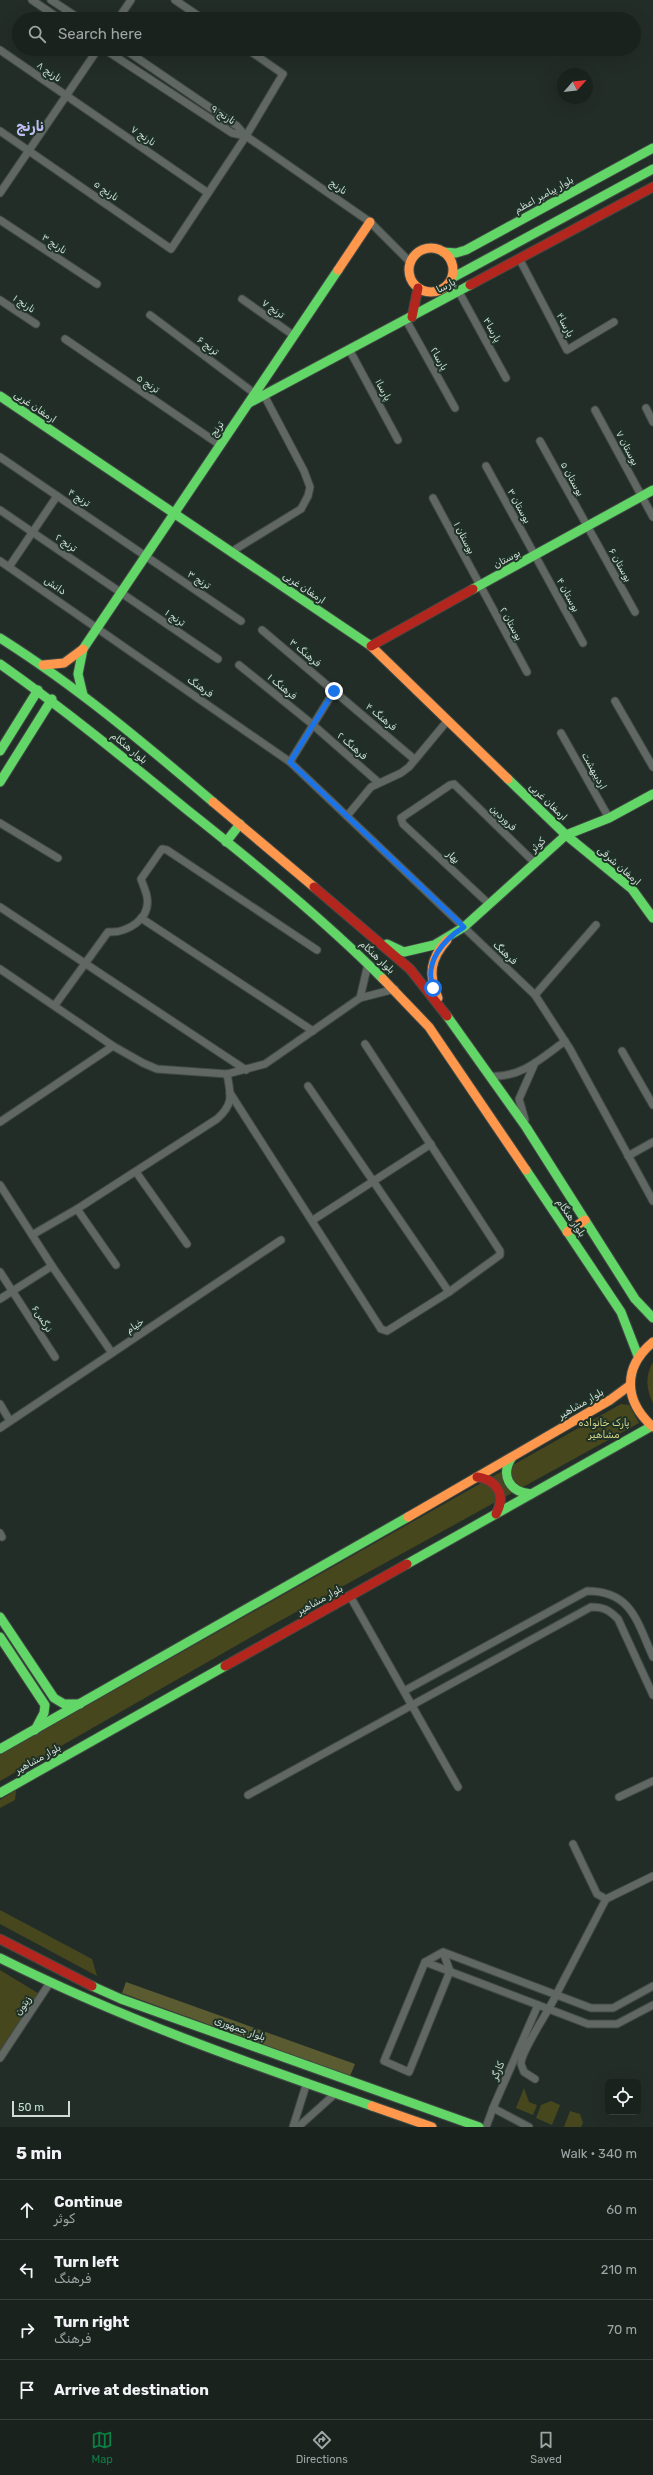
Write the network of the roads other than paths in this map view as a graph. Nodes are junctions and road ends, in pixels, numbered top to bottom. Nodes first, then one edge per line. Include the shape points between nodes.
1 (32, 0) edge
2 (51, 0) edge
3 (131, 0) edge
4 (175, 0) edge
5 (50, 12) edge
6 (69, 12) edge
7 (123, 12) edge
8 (193, 12) edge
9 (0, 50) edge
10 (93, 56) edge
11 (115, 56) edge
12 (134, 56) edge
13 (257, 56) edge
14 (66, 96) junction
15 (0, 131) edge
16 (246, 136) junction
17 (653, 148) edge
18 (29, 150) junction
19 (653, 169) edge
20 (653, 188) edge
21 (0, 193) edge
22 (208, 193) junction
23 (0, 220) edge
24 (370, 222) junction
25 (444, 252) junction
26 (520, 260) junction
27 (410, 263) junction
28 (452, 278) junction
29 (97, 284) dead end
30 (418, 288) junction
31 (459, 292) junction
32 (242, 299) dead end
33 (0, 300) edge
34 (150, 315) dead end
35 (409, 319) junction
36 (614, 322) dead end
37 (36, 324) dead end
38 (294, 335) junction
39 (65, 339) dead end
40 (350, 350) junction
41 (506, 378) dead end
42 (254, 393) junction
43 (0, 396) edge
44 (265, 397) junction
45 (249, 403) junction
46 (455, 408) dead end
47 (646, 408) dead end
48 (595, 410) dead end
49 (653, 422) edge
50 (398, 440) dead end
51 (540, 441) dead end
52 (220, 445) junction
53 (0, 457) edge
54 (486, 466) dead end
55 (653, 490) edge
56 (57, 496) junction
57 (642, 497) junction
58 (433, 498) dead end
59 (0, 510) edge
60 (174, 514) junction
61 (653, 517) edge
62 (587, 527) junction
63 (32, 532) junction
64 (231, 552) junction
65 (146, 556) junction
66 (534, 556) junction
67 (0, 561) edge
68 (9, 567) junction
69 (479, 586) junction
70 (121, 593) junction
71 (635, 612) dead end
72 (241, 621) dead end
73 (98, 628) junction
74 (262, 630) dead end
75 (0, 638) edge
76 (583, 643) dead end
77 (372, 646) junction
78 (83, 649) junction
79 (218, 659) dead end
80 (0, 664) edge
81 (44, 665) junction
82 (239, 665) dead end
83 (527, 672) dead end
84 (38, 690) junction
85 (334, 691) junction
86 (83, 695) junction
87 (52, 699) junction
88 (615, 701) dead end
89 (23, 714) junction
90 (448, 720) junction
91 (38, 721) junction
92 (312, 724) junction
93 (561, 733) dead end
94 (0, 751) edge
95 (414, 759) junction
96 (290, 762) junction
97 (653, 767) edge
98 (0, 782) edge
99 (378, 782) junction
100 (458, 788) joint
101 (653, 794) edge
102 (347, 816) junction
103 (609, 818) junction
104 (0, 823) edge
105 (240, 824) junction
106 (566, 835) junction
107 (226, 842) junction
108 (58, 858) dead end
109 (535, 863) junction
110 (489, 904) junction
111 (0, 907) edge
112 (141, 918) junction
113 (653, 918) edge
114 (596, 925) dead end
115 (464, 927) junction
116 (452, 934) junction
117 (378, 940) junction
118 (317, 950) dead end
119 (85, 963) junction
120 (368, 964) junction
121 (0, 969) edge
122 (395, 989) junction
123 (535, 995) junction
124 (360, 998) junction
125 (55, 1005) junction
126 (445, 1013) junction
127 (313, 1031) junction
128 (565, 1041) junction
129 (365, 1044) dead end
130 (112, 1046) junction
131 (622, 1051) dead end
132 (534, 1064) junction
133 (246, 1070) junction
134 (227, 1074) junction
135 (491, 1076) junction
136 (308, 1086) dead end
137 (230, 1093) junction
138 (653, 1105) edge
139 (0, 1122) edge
140 (526, 1127) junction
141 (653, 1142) edge
142 (431, 1144) junction
143 (628, 1156) junction
144 (136, 1172) junction
145 (374, 1182) junction
146 (0, 1185) edge
147 (653, 1201) edge
148 (78, 1209) junction
149 (313, 1220) junction
150 (585, 1220) junction
151 (567, 1232) junction
152 (32, 1235) junction
153 (281, 1240) dead end
154 (187, 1244) dead end
155 (116, 1265) dead end
156 (52, 1266) junction
157 (0, 1272) edge
158 (12, 1291) junction
159 (449, 1292) junction
160 (0, 1299) edge
161 (653, 1318) edge
162 (653, 1342) edge
163 (112, 1353) junction
164 (638, 1356) junction
165 (56, 1357) dead end
166 (629, 1386) junction
167 (0, 1404) edge
168 (10, 1421) junction
169 (652, 1427) edge
170 (0, 1428) edge
171 (512, 1457) junction
172 (477, 1477) junction
173 (531, 1494) junction
174 (496, 1514) junction
175 (350, 1596) junction
176 (0, 1617) edge
177 (0, 1637) edge
178 (653, 1657) edge
179 (404, 1691) junction
180 (653, 1694) edge
181 (80, 1704) junction
182 (411, 1704) junction
183 (35, 1730) junction
184 (0, 1749) edge
185 (653, 1781) edge
186 (458, 1787) dead end
187 (0, 1793) edge
188 (248, 1795) dead end
189 (619, 1797) dead end
190 (573, 1844) dead end
191 (653, 1876) edge
192 (606, 1899) junction
193 (0, 1939) edge
194 (443, 1952) junction
195 (0, 1958) edge
196 (425, 1962) junction
197 (450, 1971) junction
198 (49, 1984) junction
199 (653, 1986) edge
200 (556, 1995) junction
201 (538, 2005) junction
202 (653, 2005) edge
203 (550, 2009) junction
204 (0, 2058) edge
205 (535, 2079) dead end
206 (351, 2080) junction
207 (307, 2082) junction
208 (336, 2093) junction
209 (346, 2096) junction
210 (493, 2108) junction
211 (293, 2127) edge
212 (298, 2127) edge
213 (432, 2127) edge
214 (479, 2127) edge
215 (486, 2127) edge
216 (529, 2127) edge

1 - 5 street
2 - 6 street
3 - 7 street
4 - 8 street
9 - 14 street, نارنج ۸
10 - 14 street
11 - 16 street, نارنج ۹ via 232,133
12 - 16 street, نارنج ۹ via 237,126
13 - 16 street via 283,74
14 - 18 street
14 - 22 street, نارنج ۷
15 - 18 street, نارنج ۵
16 - 22 street
16 - 24 street, نارنج
17 - 25 main road, بلوار پیامبر اعظم via 466,250 456,253
18 - 21 street
18 - 22 street, نارنج ۵ via 171,249
19 - 28 main road
20 - 26 main road, پارسا
23 - 29 street, نارنج ۳
24 - 27 street, نارنج
24 - 38 main road, ترنج
25 - 27 main road via 438,249 425,249
25 - 28 main road via 452,264
26 - 31 main road, پارسا
26 - 36 street, پارسا۴ via 567,350
27 - 30 main road via 410,277
28 - 30 main road via 444,289 438,292 424,292
30 - 35 main road
31 - 35 main road, پارسا
31 - 41 street, پارسا۳
32 - 38 street, ترنج ۷
33 - 37 street, نارنج ۱
34 - 42 street, ترنج ۶
35 - 40 main road, پارسا
35 - 46 street, پارسا۲
38 - 42 main road, ترنج
39 - 52 street, ترنج ۵
40 - 44 main road, پارسا
40 - 50 street, پارسا۱
42 - 45 main road, ترنج
43 - 60 main road, ارمغان غربی
44 - 45 main road, پارسا
44 - 64 street via 310,487 301,509
45 - 52 main road, ترنج
47 - 49 street
48 - 57 street, بوستان ۷
51 - 62 street, بوستان ۵
52 - 60 main road, ترنج
53 - 56 street, ترنج ۴
54 - 66 street, بوستان ۳
55 - 57 main road, بوستان
56 - 63 street
56 - 65 street, ترنج ۴
57 - 61 street, بوستان ۷
57 - 62 main road, بوستان
58 - 69 street, بوستان ۱
59 - 63 street, ترنج ۲
60 - 64 main road, ارمغان غربی
60 - 65 main road, ترنج
62 - 66 main road, بوستان
62 - 71 street, بوستان ۶
63 - 68 street
63 - 70 street, ترنج ۲
64 - 77 main road, ارمغان غربی
65 - 70 main road, ترنج
65 - 72 street, ترنج ۳
66 - 69 main road, بوستان
66 - 76 street, بوستان ۴
67 - 68 street, دانش
68 - 73 street, دانش
69 - 77 main road, بوستان
69 - 83 street, بوستان ۲
70 - 73 main road, ترنج
70 - 79 street, ترنج ۱
73 - 78 main road, ترنج
73 - 96 street, فرهنگ
74 - 85 street, فرهنگ ۳
75 - 81 main road, بلوار هنگام
77 - 90 main road, ارمغان غربی
78 - 81 main road via 64,663
78 - 86 main road via 78,674
80 - 84 main road, بلوار هنگام
81 - 86 main road, بلوار هنگام
82 - 92 street, فرهنگ ۱
84 - 87 main road, بلوار هنگام
84 - 89 main road
85 - 92 street
85 - 95 street, فرهنگ ۴
86 - 105 main road, بلوار هنگام
87 - 91 main road
87 - 107 main road, بلوار هنگام
88 - 97 street
89 - 91 main road via 31,712
89 - 94 main road
90 - 95 street
90 - 106 main road, ارمغان غربی
91 - 98 main road
92 - 96 street
92 - 99 street, فرهنگ ۲
93 - 103 street, اردیبهشت
95 - 99 street via 401,773
96 - 102 street, فرهنگ
99 - 102 street via 370,787
100 - 109 street, فروردین
100 - 110 street, بهار via 454,784 450,785 401,818 403,824
101 - 103 main road, کوثر
102 - 115 street, فرهنگ
103 - 106 main road, کوثر
104 - 108 street
105 - 107 main road
105 - 117 main road, بلوار هنگام
106 - 109 main road, کوثر
106 - 113 main road, ارمغان شرقی via 632,889
107 - 120 main road, بلوار هنگام via 306,907
109 - 110 main road, کوثر
110 - 115 main road, کوثر
111 - 119 street
112 - 118 street via 147,907 147,897 140,879 159,851 167,850
112 - 119 street via 129,929 119,933 108,932
112 - 127 street
114 - 123 street
115 - 116 main road, کوثر
115 - 123 street, فرهنگ
116 - 117 main road, کوثر via 425,950 411,952 404,952
116 - 126 main road, کوثر via 437,953 429,977
117 - 126 main road, بلوار هنگام via 410,969
119 - 125 street
119 - 133 street
120 - 122 main road, بلوار هنگام
120 - 124 street
121 - 125 street
122 - 124 street
122 - 151 main road, بلوار هنگام via 428,1027
123 - 128 street, فرهنگ
124 - 127 street
125 - 130 street
126 - 135 main road, بلوار هنگام
127 - 133 street via 265,1064
128 - 132 street
128 - 143 street, فرهنگ
129 - 142 street
130 - 134 street via 157,1069
130 - 139 street
131 - 138 street
132 - 135 street via 504,1077
132 - 140 street via 519,1099
133 - 134 street
134 - 137 street
135 - 140 main road, بلوار هنگام
136 - 145 street
137 - 144 street via 228,1107 217,1119
137 - 149 street
140 - 150 main road, بلوار هنگام
141 - 143 street
142 - 145 street
142 - 159 street via 500,1251 500,1255
143 - 147 street, فرهنگ
144 - 148 street
144 - 154 street
145 - 149 street
145 - 159 street
146 - 152 street
148 - 152 street
148 - 155 street
149 - 159 street via 383,1331 387,1331
150 - 151 main road
150 - 161 main road, بلوار هنگام via 634,1299
151 - 164 main road, بلوار هنگام via 621,1312
152 - 156 street
153 - 163 street, خیام
156 - 158 street
156 - 163 street
157 - 158 street, نرگس۶
158 - 160 street
158 - 165 street, نرگس۶
162 - 164 main road
163 - 168 street, خیام
164 - 166 main road via 631,1370
166 - 169 main road via 636,1409
166 - 171 main road, بلوار مشاهیر via 610,1400
167 - 168 street
168 - 170 street, خیام
169 - 173 main road, بلوار مشاهیر
171 - 172 main road, بلوار مشاهیر
171 - 173 main road via 506,1470 508,1483 518,1492
172 - 174 main road via 490,1480 499,1489 501,1502
172 - 181 main road, بلوار مشاهیر
173 - 174 main road, بلوار مشاهیر
174 - 175 main road, بلوار مشاهیر
175 - 179 street
175 - 187 main road, بلوار مشاهیر
176 - 181 main road via 54,1698 64,1704
177 - 183 main road via 45,1705 44,1713
178 - 179 street via 631,1611 620,1598 604,1591 587,1592
179 - 182 street
180 - 182 street via 618,1619 601,1607 591,1607
181 - 183 main road, بلوار مشاهیر
182 - 186 street
182 - 188 street
183 - 184 main road, بلوار مشاهیر
185 - 189 street
190 - 192 street via 597,1894
191 - 192 street
192 - 200 street
193 - 206 main road, بلوار جمهوری via 61,1972 121,1999
194 - 196 street
194 - 197 street
194 - 200 street
195 - 198 main road
196 - 197 street
196 - 197 street via 384,2061 409,2072
197 - 201 street
198 - 204 street, زیتون
198 - 207 main road via 115,2014
199 - 200 street via 613,2008 591,2008
200 - 203 street
201 - 203 street
201 - 210 street, کارگر
202 - 203 street via 617,2024 588,2024
203 - 205 street via 521,2063 524,2072
206 - 209 main road
206 - 214 main road, بلوار جمهوری
207 - 208 main road
207 - 211 street
208 - 209 main road
208 - 212 street
209 - 213 main road
210 - 215 street, کارگر
210 - 216 street

